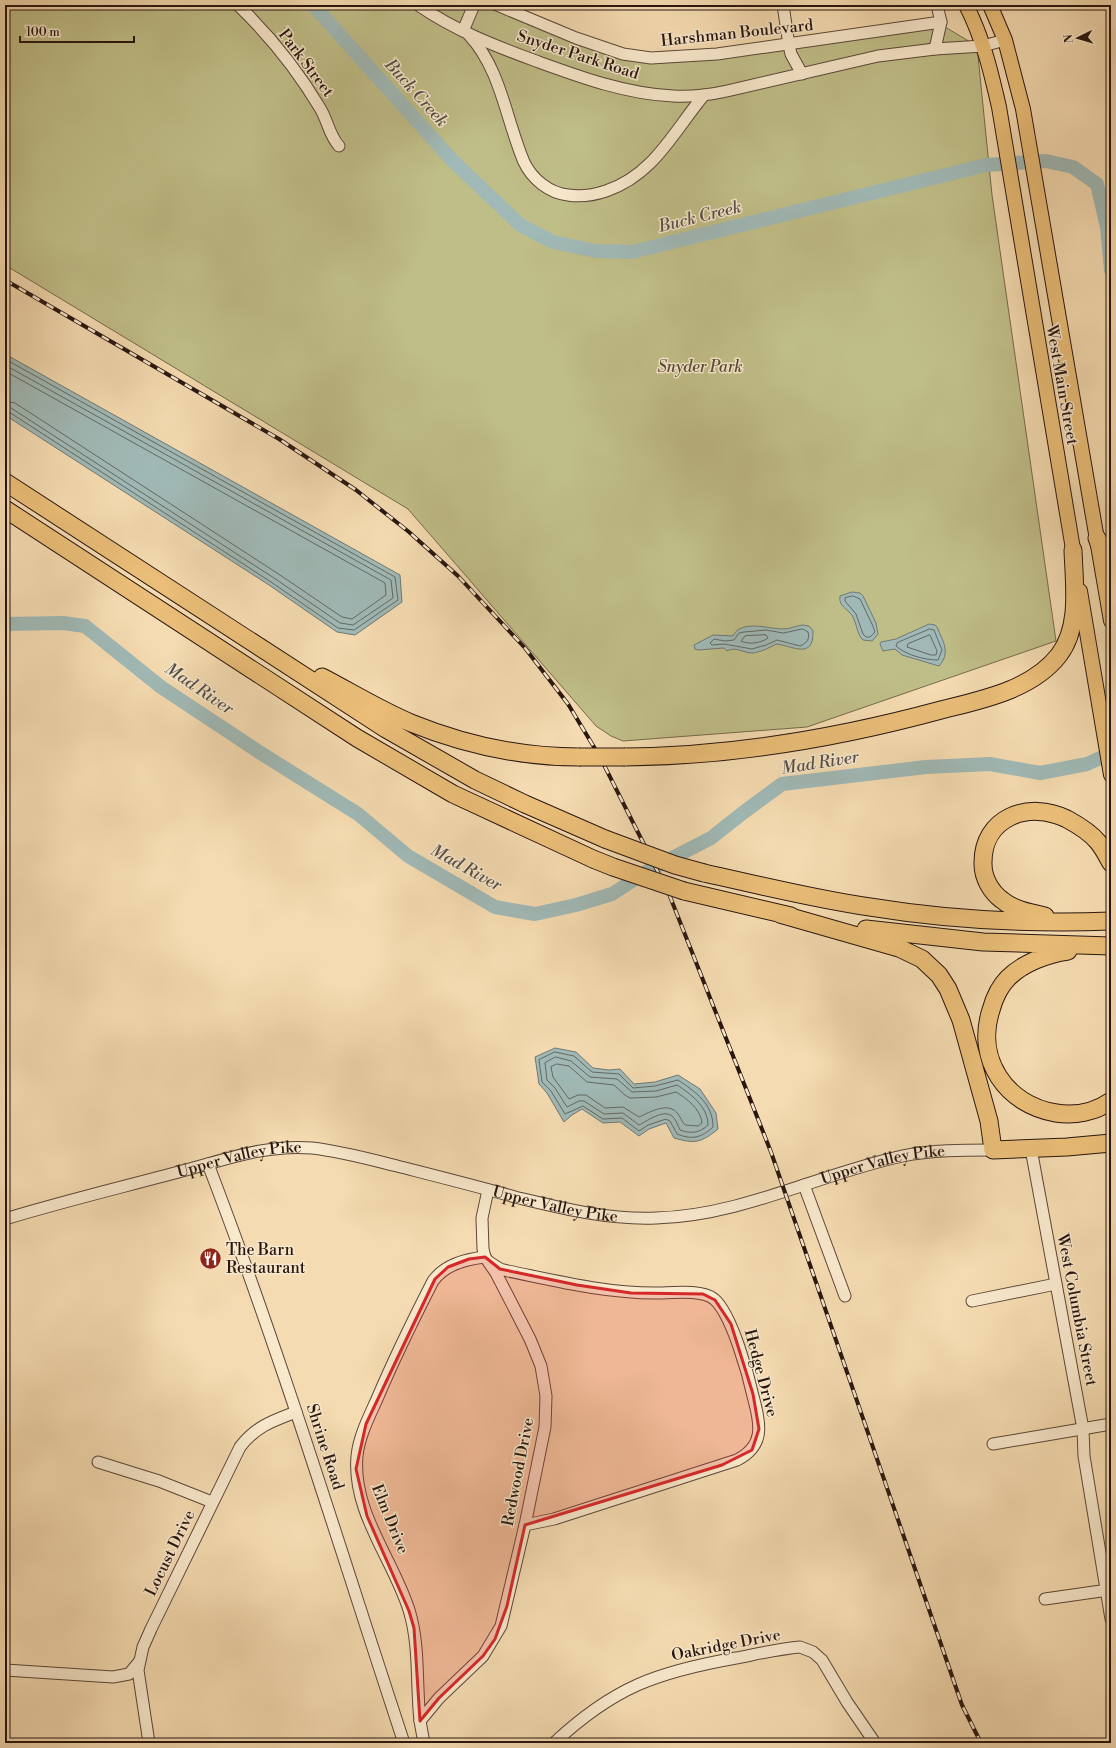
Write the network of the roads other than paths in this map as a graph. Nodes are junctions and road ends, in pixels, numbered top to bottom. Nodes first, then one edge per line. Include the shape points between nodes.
1 (238, 5) edge
2 (418, 5) edge
3 (474, 5) edge
4 (497, 5) edge
5 (782, 5) edge
6 (937, 5) edge
7 (966, 5) edge
8 (990, 5) edge
9 (941, 22) junction
10 (466, 32) junction
11 (1005, 40) junction
12 (789, 45) junction
13 (983, 46) junction
14 (935, 49) junction
15 (802, 74) junction
16 (704, 95) junction
17 (339, 146) dead end
18 (5, 482) edge
19 (5, 509) edge
20 (1097, 538) junction
21 (1073, 550) junction
22 (1111, 574) edge
23 (1111, 621) edge
24 (219, 622) junction
25 (1111, 775) edge
26 (1111, 863) edge
27 (780, 914) junction
28 (1103, 921) edge
29 (1106, 946) edge
30 (1111, 1101) edge
31 (1111, 1143) edge
32 (1031, 1148) junction
33 (993, 1150) junction
34 (208, 1164) junction
35 (804, 1185) junction
36 (488, 1190) junction
37 (5, 1219) edge
38 (487, 1260) junction
39 (1056, 1284) junction
40 (845, 1296) dead end
41 (972, 1301) dead end
42 (296, 1412) junction
43 (1111, 1424) edge
44 (1083, 1429) junction
45 (993, 1444) dead end
46 (98, 1462) dead end
47 (212, 1502) junction
48 (525, 1525) junction
49 (1109, 1591) edge
50 (1046, 1599) dead end
51 (1111, 1619) edge
52 (139, 1662) junction
53 (5, 1670) edge
54 (420, 1721) junction
55 (560, 1741) edge
56 (149, 1743) edge
57 (404, 1743) edge
58 (424, 1743) edge
59 (876, 1743) edge

1 - 17 street, Park Street via 306,86 327,120 331,134
2 - 10 street, Snyder Park Road
3 - 10 street
4 - 12 street, Harshman Boulevard via 576,38 635,57 687,57
5 - 12 street
6 - 9 street
7 - 13 main road, West Main Street
8 - 11 main road, West Main Street
9 - 12 street, Harshman Boulevard
9 - 14 street
10 - 16 street, Snyder Park Road via 552,67 625,89 672,96
10 - 16 street, Snyder Park Road via 480,49 498,86 520,152 530,172 545,186 564,195 585,196 599,193 638,175 662,152
11 - 13 street, Snyder Park Road
11 - 20 main road, West Main Street via 1023,109
12 - 15 street
13 - 14 street, Snyder Park Road
13 - 21 main road, West Main Street via 999,107
14 - 15 street, Snyder Park Road via 878,56
15 - 16 street, Snyder Park Road
18 - 24 highway
19 - 27 highway, bridge via 358,738 453,794 613,867 684,891
20 - 22 highway
20 - 23 main road, West Main Street
21 - 24 highway, bridge via 1074,607 1071,632 1066,645 1050,665 1025,682 958,706 867,729 695,754 625,757 543,756 501,750 440,734 371,704
21 - 25 main road, West Main Street
24 - 28 highway, bridge via 335,697 475,780 605,839 674,865 817,898 911,913 1013,922
26 - 28 highway via 1098,842 1087,831 1063,817 1039,811 1018,813 1009,817 993,831 984,849 985,877 995,894 1011,906 1060,918
27 - 29 highway via 928,937 982,942
27 - 33 highway via 899,948 922,959 936,971 948,989 961,1020 989,1120
29 - 30 highway via 1065,952 1037,960 1007,978 991,1010 986,1031 992,1065 1000,1079 1025,1103 1046,1112 1075,1114
31 - 32 highway, Upper Valley Pike
32 - 33 highway, Upper Valley Pike
32 - 39 street, West Columbia Street
33 - 35 street, Upper Valley Pike via 902,1156
34 - 36 street, Upper Valley Pike via 275,1148 312,1148 371,1159
34 - 37 street, Upper Valley Pike via 74,1198
34 - 42 street, Shrine Road via 245,1261
35 - 36 street, Upper Valley Pike via 711,1212 634,1219 583,1213
35 - 40 street
36 - 38 street, Redwood Drive via 482,1218 482,1237
38 - 48 street, Redwood Drive via 530,1339 544,1379 544,1427
38 - 48 street, Hedge Drive via 500,1269 609,1291 710,1296 722,1308 731,1324 757,1412 759,1429 756,1443 746,1455 737,1460 554,1519
38 - 54 street, Elm Drive via 469,1259 441,1272 433,1282 392,1363 366,1424 357,1455 358,1482 363,1504 403,1593 414,1628
39 - 41 street
39 - 44 street, West Columbia Street
42 - 47 street, Locust Drive via 262,1426 246,1439 234,1457
42 - 57 street, Shrine Road
43 - 44 street
44 - 45 street
44 - 49 street, West Columbia Street via 1084,1456
46 - 47 street via 159,1481
47 - 52 street, Locust Drive via 151,1629
48 - 54 street, Redwood Drive via 507,1606 495,1639 483,1656 439,1698
49 - 50 street
49 - 51 street, West Columbia Street
52 - 53 street via 129,1674 113,1677
52 - 56 street, Locust Drive via 138,1682
54 - 58 street
55 - 59 street, Oakridge Drive via 597,1707 654,1677 704,1664 806,1648 822,1660

